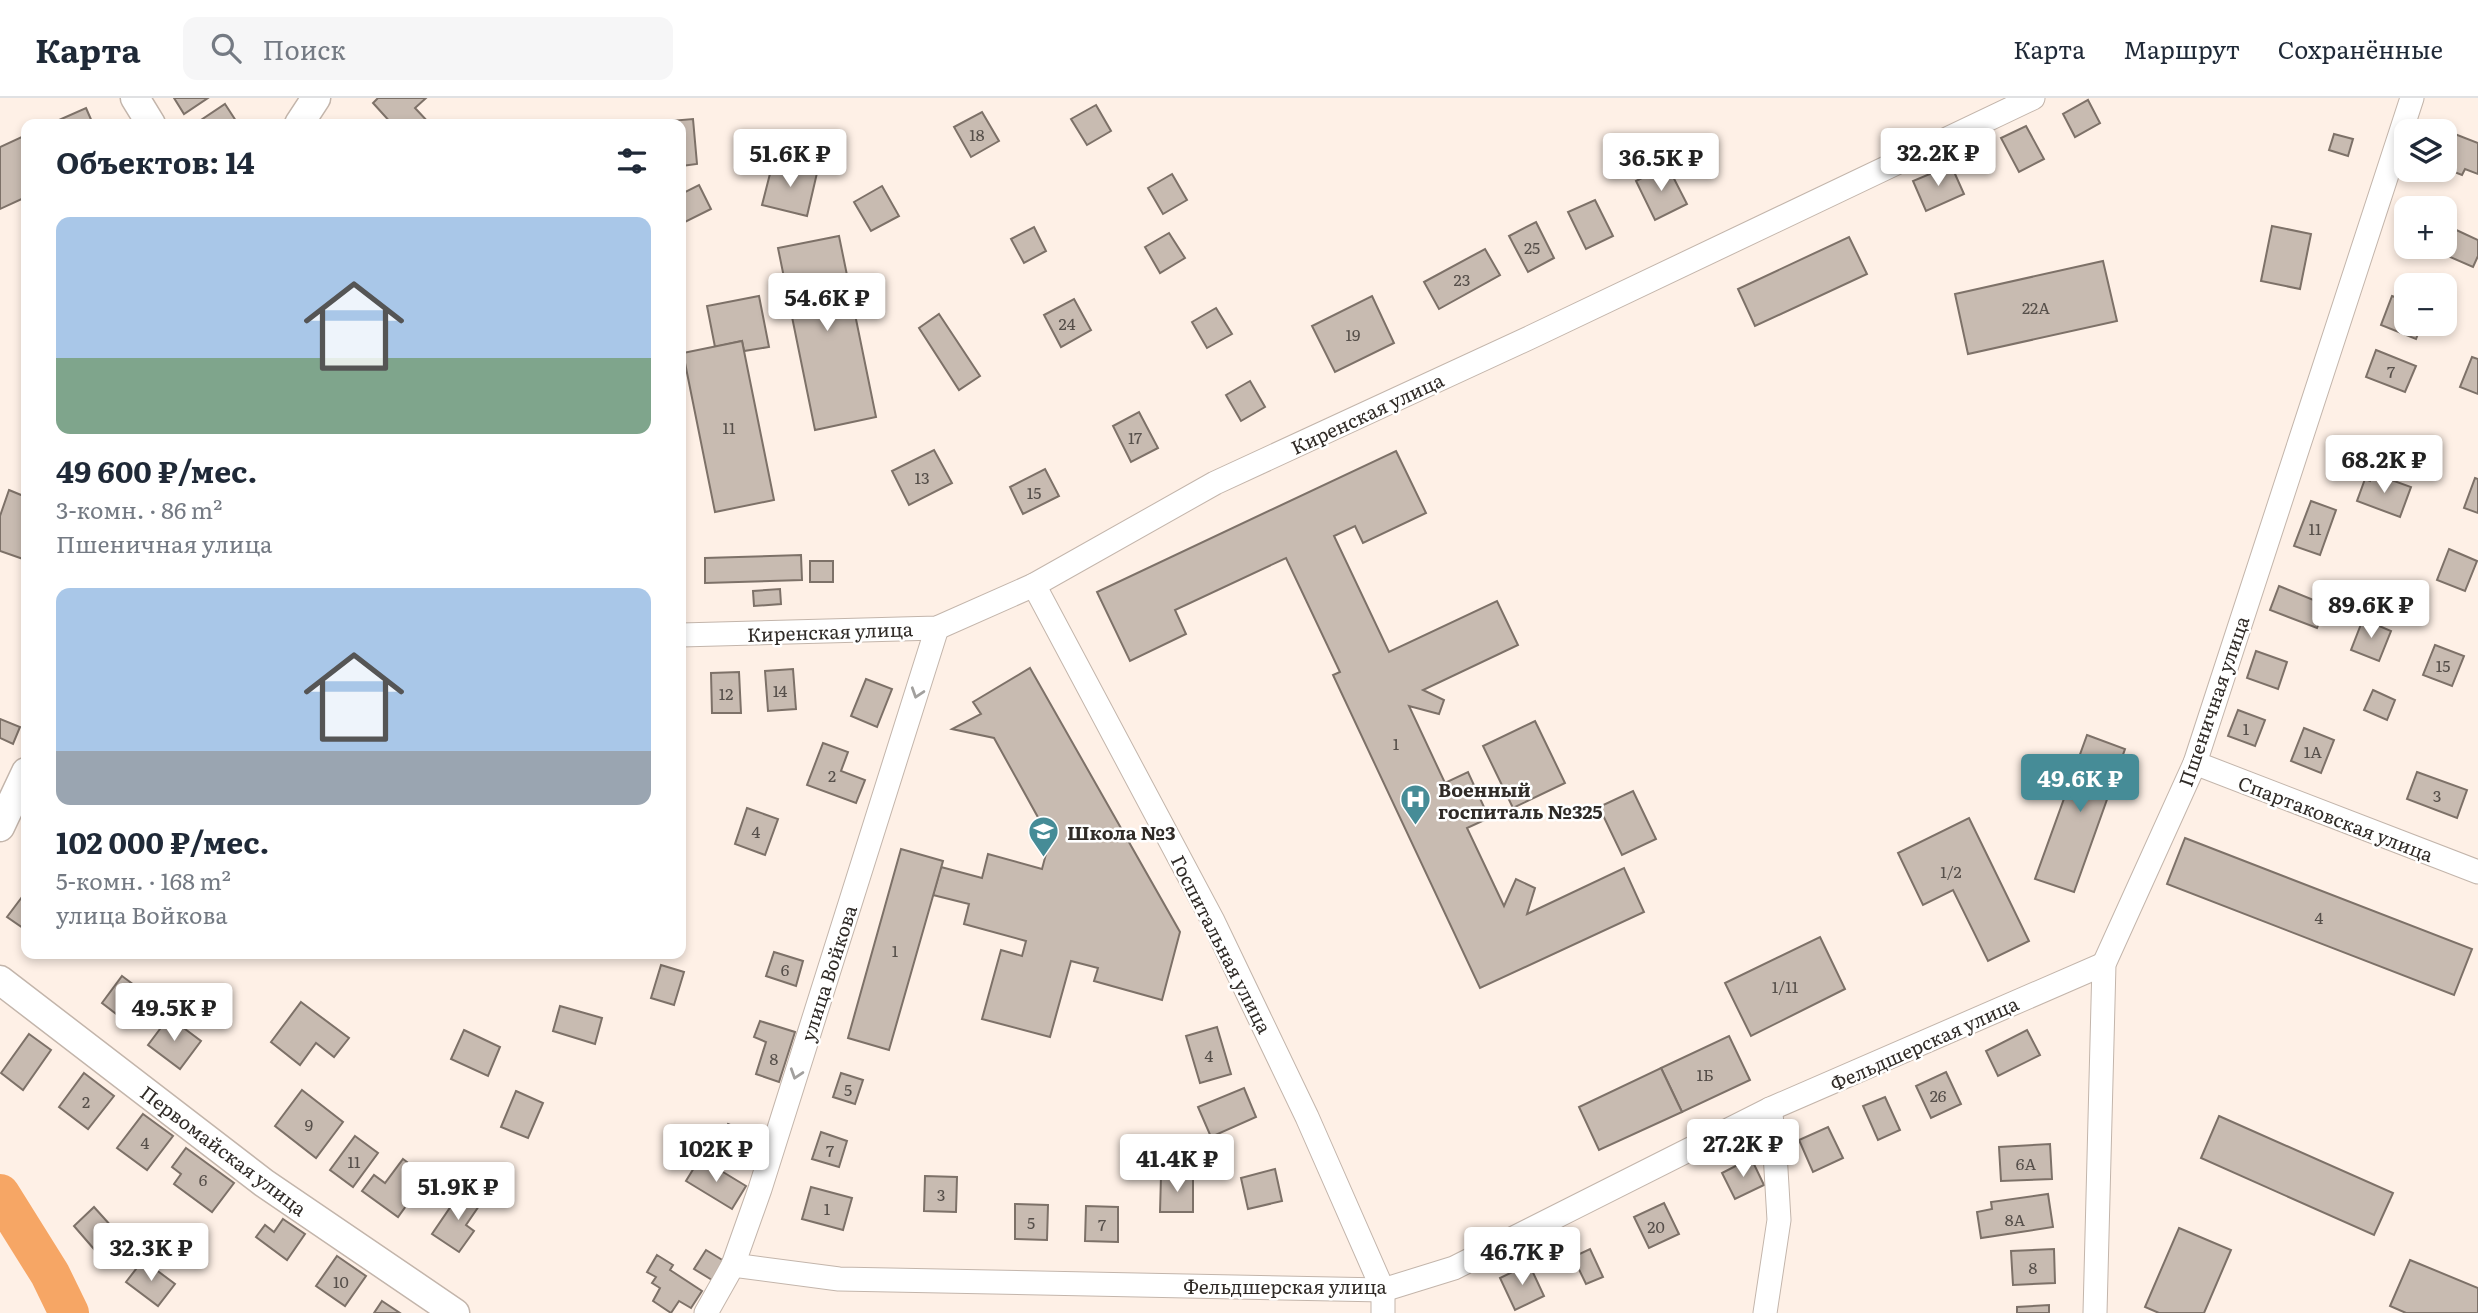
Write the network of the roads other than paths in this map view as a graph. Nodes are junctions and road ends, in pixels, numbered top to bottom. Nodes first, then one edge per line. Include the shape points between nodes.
1 (135, 98) edge
2 (316, 98) edge
3 (2034, 98) edge
4 (2412, 98) edge
5 (148, 119) edge
6 (302, 119) edge
7 (1034, 586) junction
8 (937, 628) junction
9 (686, 635) edge
10 (2195, 763) junction
11 (21, 786) edge
12 (0, 827) edge
13 (2478, 872) edge
14 (2104, 964) junction
15 (0, 980) edge
16 (1770, 1110) junction
17 (733, 1265) junction
18 (1383, 1302) edge
19 (455, 1313) edge
20 (706, 1313) edge
21 (1765, 1313) edge
22 (2095, 1313) edge

1 - 5 street
2 - 6 street
3 - 7 street, Киренская улица via 1215,483
4 - 10 street, Пшеничная улица
7 - 8 street, Киренская улица
7 - 18 street, Госпитальная улица via 1213,921 1307,1118
8 - 9 street, Киренская улица
8 -> 17 street, улица Войкова
10 - 13 street, Спартаковская улица
10 - 14 street, Пшеничная улица
11 - 12 street
14 - 16 street, Фельдшерская улица
14 - 22 street, Пшеничная улица
15 - 19 street, Первомайская улица via 264,1183
16 - 18 street, Фельдшерская улица
16 - 21 street via 1779,1220
17 - 18 street, Фельдшерская улица via 839,1279
17 - 20 street, улица Войкова

